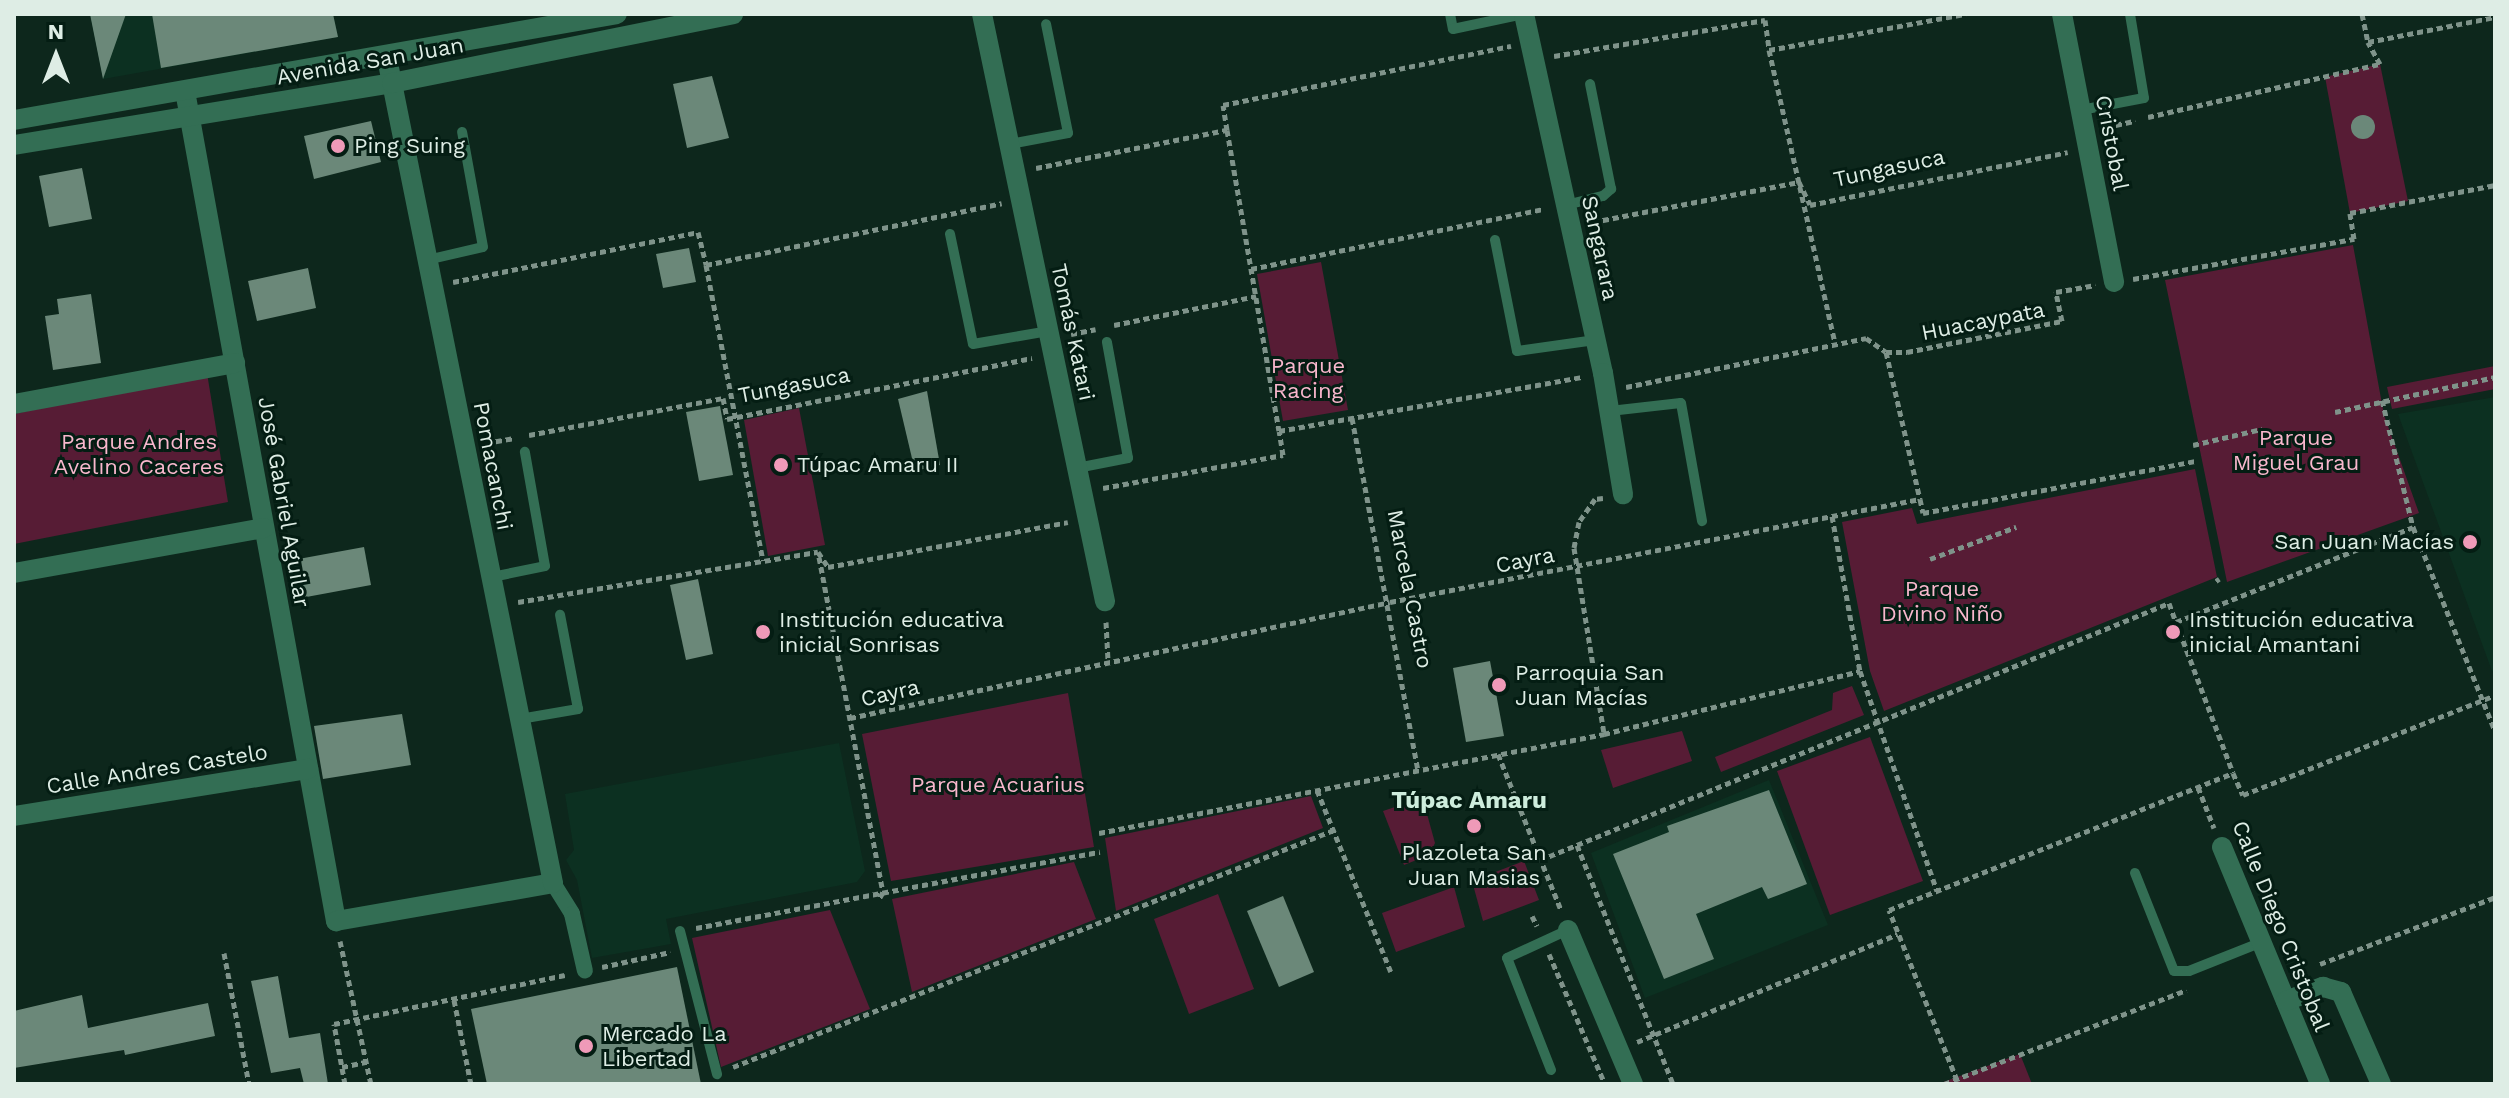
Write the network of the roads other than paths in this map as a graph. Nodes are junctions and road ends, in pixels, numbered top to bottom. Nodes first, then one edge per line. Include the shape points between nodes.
1 (733, 14) edge
2 (982, 14) edge
3 (1450, 14) edge
4 (1524, 14) edge
5 (2062, 14) edge
6 (2130, 14) edge
7 (611, 15) edge
8 (1046, 24) dead end
9 (387, 58) junction
10 (392, 83) junction
11 (1590, 84) dead end
12 (185, 91) junction
13 (2081, 110) junction
14 (190, 117) junction
15 (14, 120) edge
16 (462, 132) dead end
17 (1010, 144) junction
18 (14, 145) edge
19 (1566, 205) junction
20 (950, 234) dead end
21 (1495, 240) dead end
22 (427, 260) junction
23 (2114, 282) road end
24 (1595, 340) junction
25 (1051, 341) junction
26 (1107, 342) dead end
27 (235, 363) junction
28 (1606, 392) junction
29 (14, 404) edge
30 (525, 452) dead end
31 (1077, 468) junction
32 (1623, 494) road end
33 (1702, 521) dead end
34 (264, 528) junction
35 (14, 573) edge
36 (492, 577) junction
37 (1105, 601) road end
38 (560, 615) dead end
39 (520, 719) junction
40 (308, 769) junction
41 (14, 816) edge
42 (2222, 847) road end
43 (2135, 873) dead end
44 (553, 883) junction
45 (1568, 930) joint
46 (680, 931) road end
47 (2262, 942) junction
48 (585, 971) road end
49 (2286, 1001) junction
50 (1551, 1070) dead end
51 (717, 1074) road end
52 (1633, 1084) edge
53 (2320, 1084) edge
54 (2381, 1084) edge

1 - 10 street, Avenida San Juan
2 - 17 street, Tomás Katari
3 - 4 lane via 1453,29
4 - 19 street, Sangarara
5 - 13 street, Cristobal
6 - 13 lane via 2144,98
7 - 9 street, Avenida San Juan
8 - 17 lane via 1068,133
9 - 10 street, Pomacanchi
9 - 12 street, Avenida San Juan
10 - 14 street, Avenida San Juan
10 - 22 street, Pomacanchi
11 - 19 lane via 1611,189
12 - 14 street, José Gabriel Aguilar
12 - 15 street, Avenida San Juan
13 - 23 street, Cristobal
14 - 18 street, Avenida San Juan
14 - 27 street, José Gabriel Aguilar
16 - 22 lane via 483,247
17 - 25 street, Tomás Katari
19 - 24 street, Sangarara
20 - 25 lane via 973,344
21 - 24 lane via 1517,351
22 - 36 street, Pomacanchi
24 - 28 street, Sangarara
25 - 31 street, Tomás Katari
26 - 31 lane via 1128,458
27 - 29 street
27 - 34 street, José Gabriel Aguilar
28 - 32 street, Sangarara
28 - 33 lane via 1681,403
30 - 36 lane via 545,566
31 - 37 street, Tomás Katari
34 - 35 street
34 - 40 street, José Gabriel Aguilar
36 - 39 street, Pomacanchi
38 - 39 lane via 578,709
39 - 44 street, Pomacanchi
40 - 41 street, Calle Andres Castelo
40 - 44 street, José Gabriel Aguilar via 336,921
42 - 47 street, Calle Diego Cristobal
43 - 47 lane via 2174,971 2189,971
44 - 48 street via 572,914
45 - 50 lane via 1507,958
45 - 52 street
46 - 51 lane
47 - 49 street, Calle Diego Cristobal
49 - 53 street, Calle Diego Cristobal
49 - 54 street via 2323,987 2341,992

